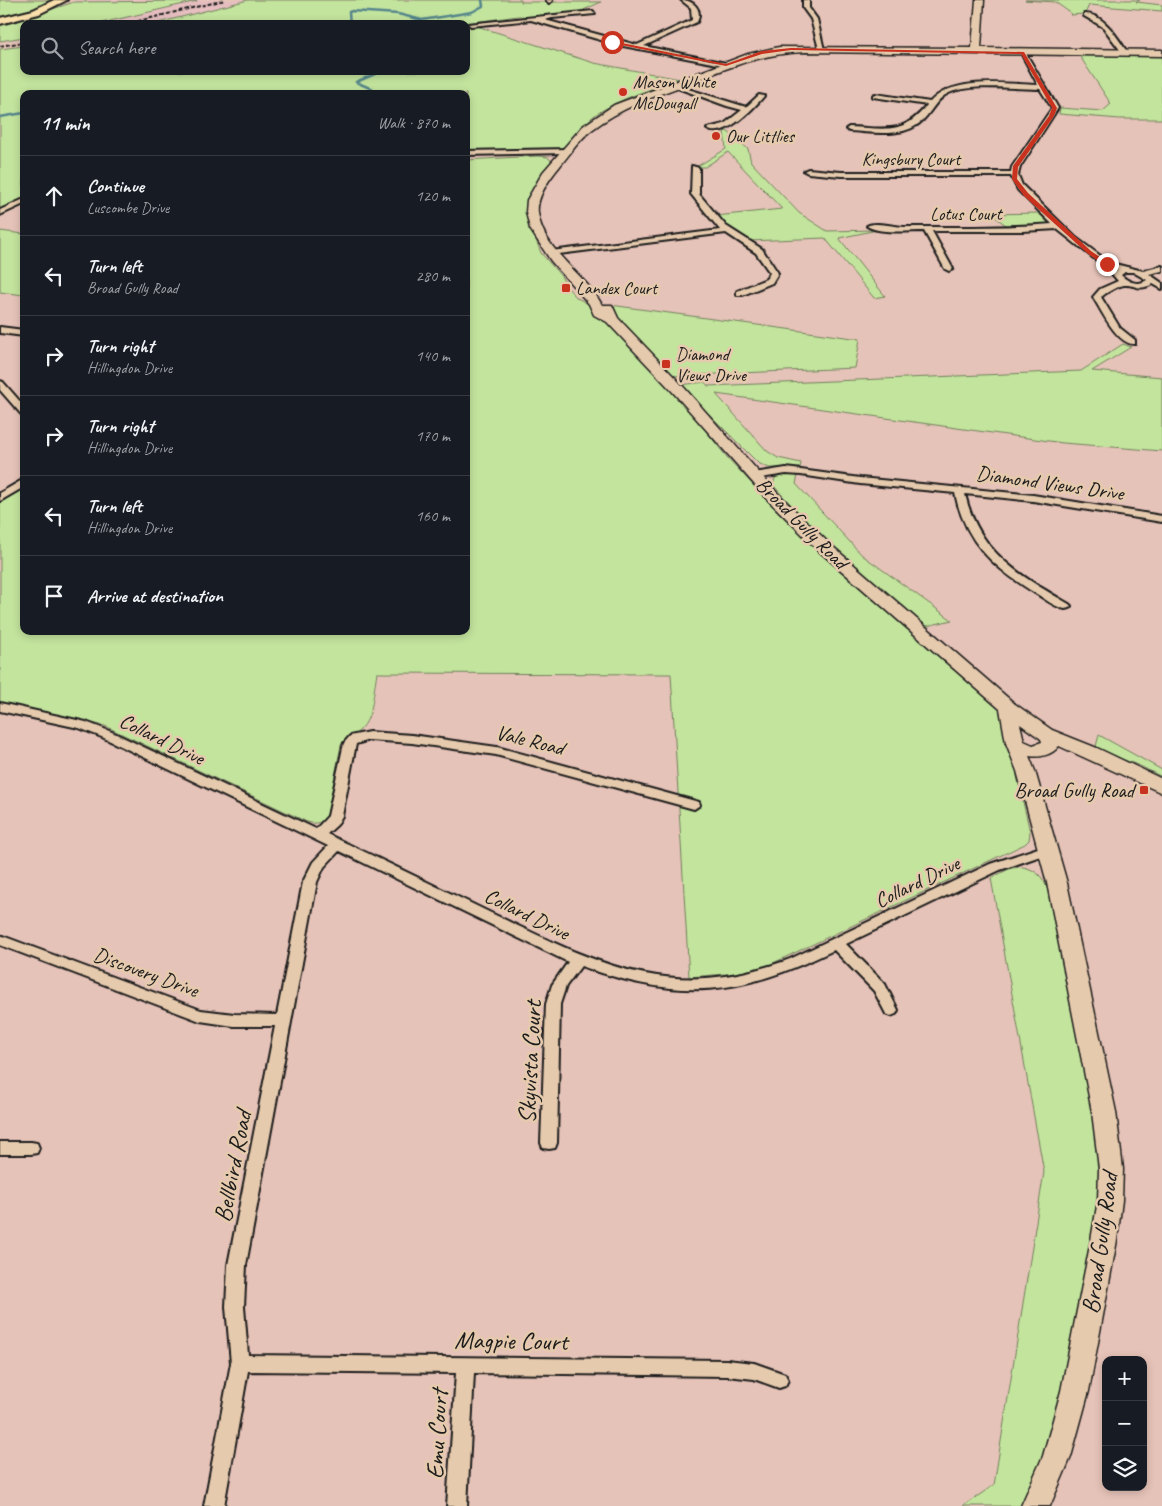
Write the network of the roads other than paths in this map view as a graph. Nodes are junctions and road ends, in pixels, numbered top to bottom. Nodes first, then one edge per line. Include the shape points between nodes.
1 (62, 0) edge
2 (684, 0) edge
3 (806, 0) edge
4 (980, 0) edge
5 (593, 13) dead end
6 (1086, 15) dead end
7 (539, 20) junction
8 (0, 21) edge
9 (471, 24) dead end
10 (637, 47) junction
11 (822, 49) junction
12 (977, 52) junction
13 (1022, 52) junction
14 (1125, 53) junction
15 (1162, 53) edge
16 (726, 65) junction
17 (674, 85) junction
18 (1044, 87) junction
19 (761, 96) dead end
20 (875, 96) dead end
21 (933, 104) junction
22 (747, 109) junction
23 (710, 129) dead end
24 (849, 129) dead end
25 (470, 153) edge
26 (563, 154) junction
27 (497, 156) junction
28 (470, 159) edge
29 (695, 168) dead end
30 (808, 171) dead end
31 (1014, 174) junction
32 (20, 203) edge
33 (0, 213) edge
34 (871, 226) dead end
35 (1060, 226) junction
36 (927, 229) junction
37 (727, 231) junction
38 (1089, 252) junction
39 (551, 253) junction
40 (1162, 268) edge
41 (949, 269) dead end
42 (1126, 269) junction
43 (1144, 273) junction
44 (1116, 276) junction
45 (1152, 279) junction
46 (1124, 282) junction
47 (1143, 285) junction
48 (1162, 287) edge
49 (740, 293) dead end
50 (0, 330) edge
51 (20, 332) edge
52 (1132, 342) dead end
53 (0, 384) edge
54 (20, 407) edge
55 (754, 476) junction
56 (20, 485) edge
57 (959, 490) junction
58 (0, 498) edge
59 (1162, 519) edge
60 (1065, 606) dead end
61 (0, 707) edge
62 (1009, 708) junction
63 (1014, 740) junction
64 (1043, 742) junction
65 (1026, 771) junction
66 (1162, 787) edge
67 (694, 804) dead end
68 (317, 836) junction
69 (337, 845) junction
70 (1047, 849) junction
71 (0, 940) edge
72 (836, 943) junction
73 (578, 960) junction
74 (891, 1010) dead end
75 (282, 1021) junction
76 (549, 1143) dead end
77 (0, 1148) edge
78 (31, 1148) dead end
79 (240, 1363) junction
80 (464, 1365) junction
81 (779, 1380) dead end
82 (214, 1506) edge
83 (457, 1506) edge
84 (1035, 1506) edge

1 - 8 main road via 36,12
2 - 10 street via 695,9 696,22
3 - 11 street
4 - 12 street
5 - 7 street
6 - 14 street via 1105,26
7 - 9 street via 523,17
7 - 10 street
10 - 16 street
11 - 12 street, Broad Gully Road
11 - 16 street, Broad Gully Road via 769,51
12 - 13 street, Broad Gully Road
13 - 14 street, Broad Gully Road
13 - 18 street
14 - 15 street, Broad Gully Road
16 - 17 street, Broad Gully Road
17 - 22 street
17 - 26 street, Broad Gully Road via 610,111 587,128
18 - 21 street via 958,88 943,93
18 - 31 street via 1053,102 1054,112 1016,166
19 - 22 street
20 - 21 street
21 - 24 street via 911,125 887,130
22 - 23 street via 728,126
25 - 27 street
26 - 27 street
26 - 39 street, Broad Gully Road via 538,190 532,206 532,220
27 - 28 street
29 - 37 street via 694,194
30 - 31 street, Kingsbury Court via 841,174
31 - 35 street via 1020,189
32 - 33 street
34 - 36 street, Lotus Court
35 - 36 street, Lotus Court
35 - 38 street
36 - 41 street
37 - 39 street
37 - 49 street via 757,249 774,273 769,281
38 - 42 street via 1107,264
38 - 44 street via 1098,264
39 - 55 street, Broad Gully Road via 595,303 599,312 612,319
40 - 43 street
42 - 43 street
42 - 44 street via 1117,272
43 - 45 street
44 - 46 street
45 - 47 street
45 - 48 street
46 - 47 street
46 - 52 street via 1097,297 1117,330
47 - 48 street
50 - 51 street
53 - 54 street
55 - 57 street, Diamond Views Drive via 793,471
55 - 62 street, Broad Gully Road via 843,565
56 - 58 street
57 - 59 street, Diamond Views Drive
57 - 60 street via 966,521 985,549 1011,572
61 - 68 street, Collard Drive via 96,730
62 - 63 street, Broad Gully Road via 1007,714
62 - 64 street, Broad Gully Road
63 - 64 street via 1024,749
63 - 65 street, Broad Gully Road
64 - 65 street via 1033,767
64 - 66 street via 1091,754
65 - 70 street, Broad Gully Road
67 - 68 street, Vale Road via 497,751 412,738 369,736 354,739 348,746 335,816
68 - 69 street, Collard Drive
69 - 73 street, Collard Drive
69 - 75 street, Bellbird Road via 318,865 310,882
70 - 72 street, Collard Drive via 986,871
70 - 84 street, Broad Gully Road via 1104,1112 1111,1185 1104,1240 1070,1413 1054,1464
71 - 75 street, Discovery Drive via 200,1015 234,1020
72 - 73 street, Collard Drive via 767,974 715,984 642,981
72 - 74 street via 880,988
73 - 76 street, Skyvista Court via 560,982 553,1004
75 - 79 street, Bellbird Road via 237,1265 235,1307
77 - 78 street
79 - 80 street, Magpie Court
79 - 82 street, Bellbird Road
80 - 81 street, Magpie Court via 727,1368 754,1371
80 - 83 street, Emu Court

